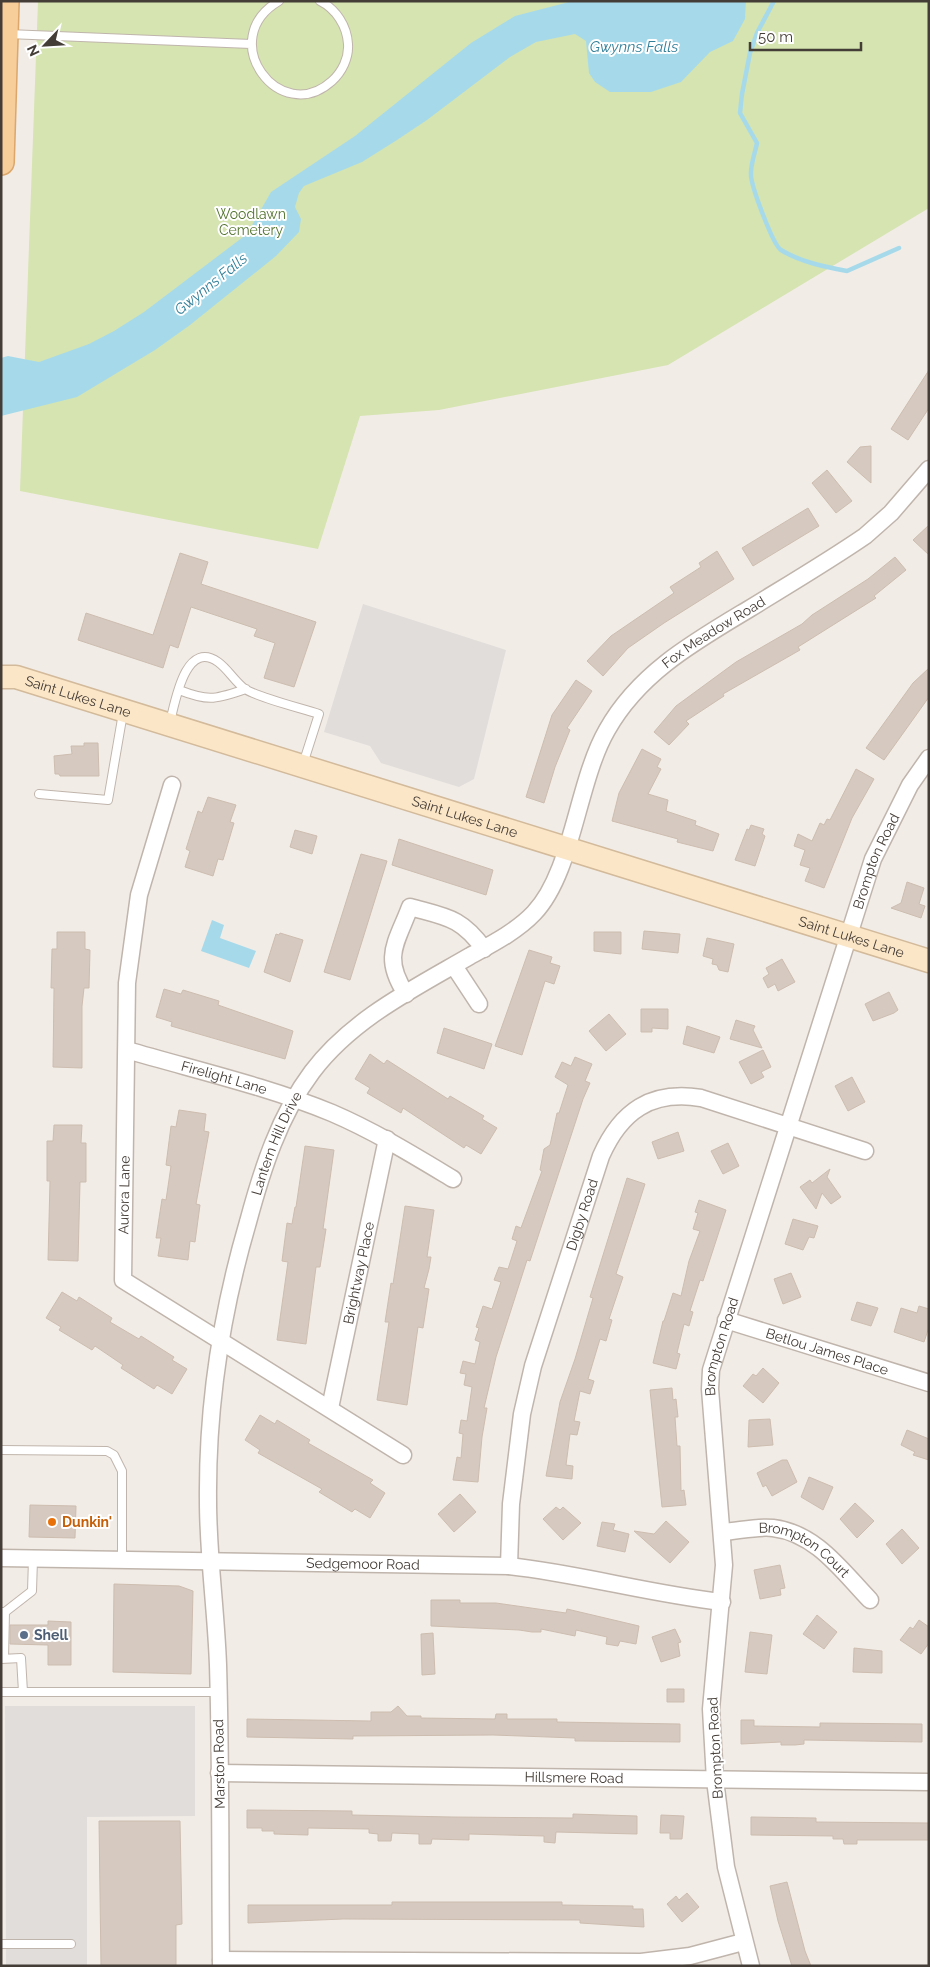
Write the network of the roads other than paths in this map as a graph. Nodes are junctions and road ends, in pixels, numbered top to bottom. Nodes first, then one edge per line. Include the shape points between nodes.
1 (6, 1) edge
2 (279, 1) edge
3 (320, 1) edge
4 (5, 34) junction
5 (251, 44) junction
6 (1, 162) edge
7 (929, 469) edge
8 (1, 677) edge
9 (246, 689) junction
10 (179, 690) junction
11 (124, 711) junction
12 (169, 724) junction
13 (929, 758) edge
14 (303, 766) junction
15 (172, 785) dead end
16 (39, 794) dead end
17 (566, 847) junction
18 (848, 935) junction
19 (484, 949) junction
20 (929, 961) edge
21 (454, 966) junction
22 (406, 994) junction
23 (479, 1004) dead end
24 (127, 1050) junction
25 (294, 1099) junction
26 (789, 1126) junction
27 (387, 1139) junction
28 (865, 1151) dead end
29 (452, 1179) dead end
30 (726, 1320) junction
31 (220, 1341) junction
32 (929, 1383) edge
33 (330, 1408) junction
34 (1, 1450) edge
35 (403, 1455) dead end
36 (723, 1532) junction
37 (1, 1558) edge
38 (33, 1559) junction
39 (122, 1560) junction
40 (209, 1562) junction
41 (509, 1566) junction
42 (870, 1600) dead end
43 (722, 1602) junction
44 (3, 1612) edge
45 (2, 1659) edge
46 (1, 1692) edge
47 (23, 1692) junction
48 (218, 1692) junction
49 (219, 1773) junction
50 (715, 1780) junction
51 (929, 1782) edge
52 (743, 1942) junction
53 (1, 1944) edge
54 (71, 1944) dead end
55 (221, 1963) edge
56 (751, 1966) edge

1 - 4 main road
2 - 5 lane via 259,18
3 - 5 lane via 333,10 347,34 343,67 327,85 314,92 300,94 279,89 261,74
4 - 5 lane
4 - 6 main road
7 - 17 street, Fox Meadow Road via 891,513 865,536 688,645 638,687 606,732 593,761
8 - 11 street, Saint Lukes Lane via 16,677
9 - 10 lane via 215,699
9 - 10 lane via 219,663 204,657 184,671
9 - 14 lane via 319,714
10 - 12 lane
11 - 12 street, Saint Lukes Lane
11 - 16 lane via 108,800
12 - 14 street, Saint Lukes Lane
13 - 18 street, Brompton Road via 910,785 873,860
14 - 17 street, Saint Lukes Lane
15 - 24 street, Aurora Lane via 139,895 132,936 127,983
17 - 18 street, Saint Lukes Lane
17 - 19 street, Lantern Hill Drive via 554,883 536,912
18 - 20 street, Saint Lukes Lane
18 - 26 street, Brompton Road
19 - 21 street, Lantern Hill Drive
19 - 22 street via 463,924 410,907 393,953 392,966 395,978
21 - 22 street, Lantern Hill Drive
21 - 23 street
22 - 25 street, Lantern Hill Drive via 345,1035 312,1071
24 - 25 street, Firelight Lane
24 - 31 street, Aurora Lane via 123,1280
25 - 27 street, Firelight Lane
25 - 31 street, Lantern Hill Drive via 266,1161 238,1254
26 - 28 street, Digby Road
26 - 30 street, Brompton Road
26 - 41 street, Digby Road via 701,1098 680,1095 645,1104 630,1114 609,1137 541,1342 522,1414 511,1504
27 - 29 street, Firelight Lane
27 - 33 street, Brightway Place
30 - 32 street, Betlou James Place
30 - 36 street, Brompton Road via 711,1370 710,1390
31 - 33 street, Aurora Lane
31 - 40 street, Lantern Hill Drive via 212,1387 208,1445
33 - 35 street, Aurora Lane
34 - 39 lane via 107,1450 114,1455 122,1471
36 - 42 street, Brompton Court via 772,1528 802,1536 825,1553
36 - 43 street, Brompton Road
37 - 38 street, Sedgemoor Road
38 - 39 street, Sedgemoor Road
38 - 44 lane via 32,1591
39 - 40 street, Sedgemoor Road
40 - 41 street, Sedgemoor Road
40 - 48 street, Marston Road
41 - 43 street, Sedgemoor Road via 545,1570 651,1593
43 - 50 street, Brompton Road via 711,1709
44 - 45 lane
45 - 47 lane via 21,1658
46 - 47 lane
47 - 48 lane
48 - 49 street, Marston Road
49 - 50 street, Hillsmere Road
49 - 55 street, Marston Road
50 - 51 street, Hillsmere Road
50 - 52 street, Brompton Road via 726,1867
52 - 55 street via 690,1956 641,1962
52 - 56 street, Brompton Road
53 - 54 lane

